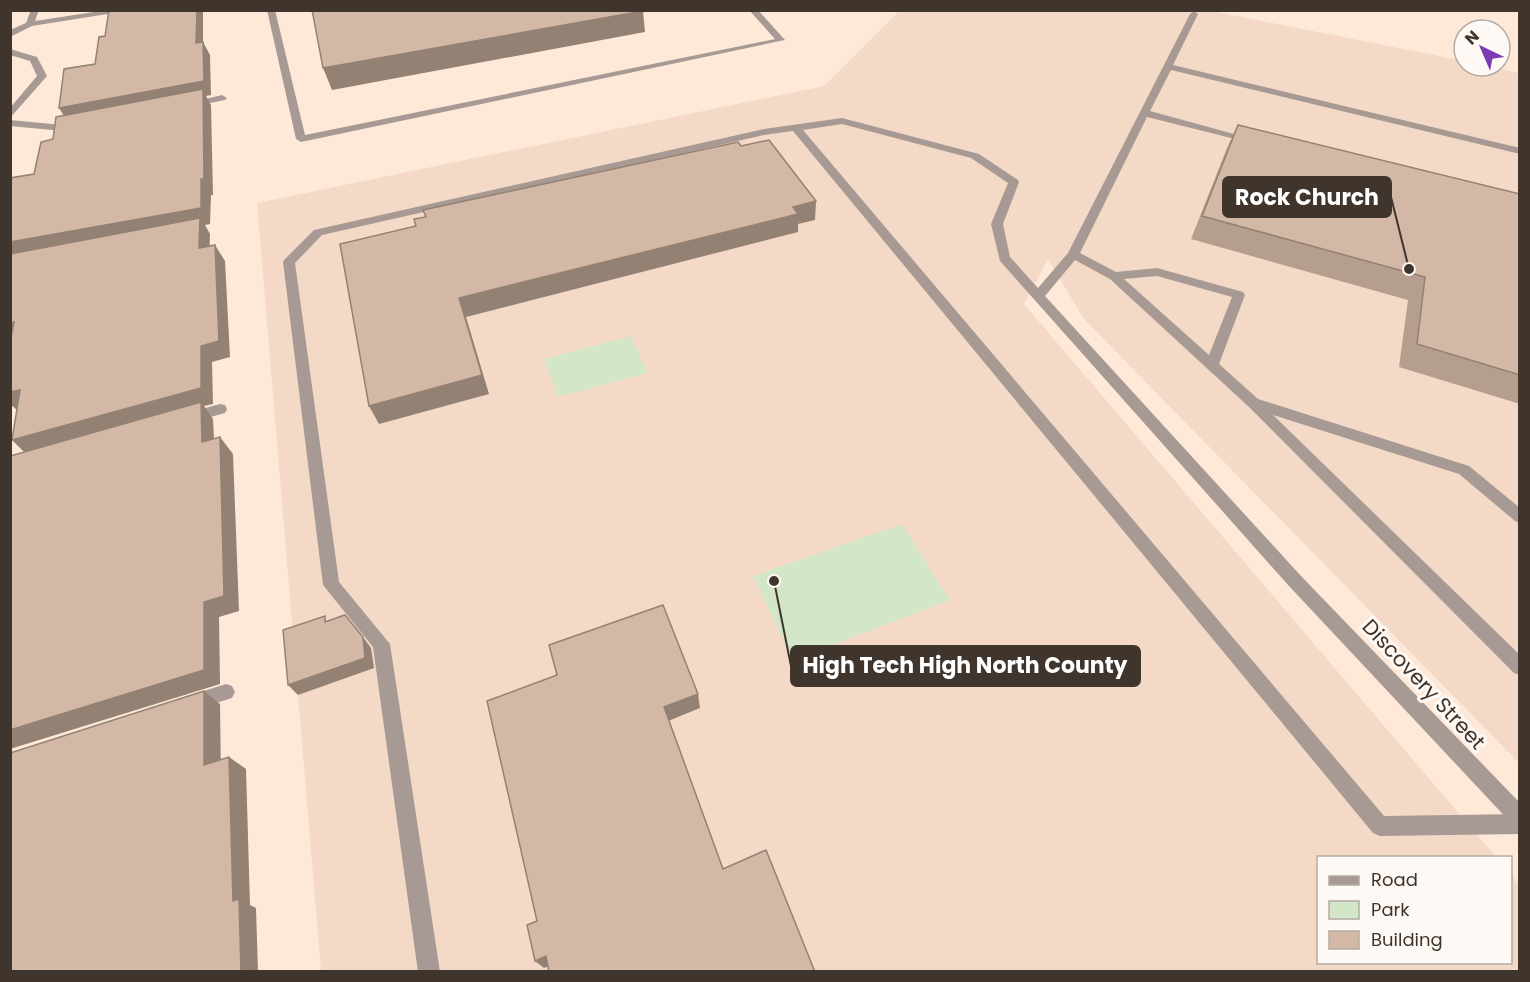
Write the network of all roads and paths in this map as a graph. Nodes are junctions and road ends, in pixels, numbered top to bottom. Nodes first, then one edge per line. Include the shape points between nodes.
1 (35, 10) edge
2 (129, 10) edge
3 (271, 10) edge
4 (753, 10) edge
5 (1194, 14) dead end
6 (30, 24) junction
7 (10, 34) edge
8 (10, 52) edge
9 (1167, 66) junction
10 (222, 98) dead end
11 (176, 107) edge
12 (1144, 113) junction
13 (10, 115) edge
14 (10, 123) edge
15 (85, 124) edge
16 (795, 127) junction
17 (1259, 142) edge
18 (1520, 152) edge
19 (1073, 254) junction
20 (1114, 276) junction
21 (1038, 296) junction
22 (1212, 365) junction
23 (1253, 403) junction
24 (220, 410) dead end
25 (176, 422) edge
26 (1520, 517) edge
27 (1520, 667) edge
28 (226, 692) dead end
29 (181, 706) edge
30 (1520, 818) edge
31 (1520, 824) edge
32 (429, 972) edge

1 - 6 street
2 - 6 street
3 - 4 street via 301,139 780,40
5 - 9 street
6 - 7 street
8 - 13 street via 34,59 42,76
9 - 12 street
9 - 18 street
10 - 11 street
12 - 17 street
12 - 19 street
14 - 15 street via 63,129
16 - 21 street, Discovery Street via 842,121 975,156 1014,182 997,224 1004,258
16 - 31 street via 1380,826
16 - 32 street via 318,232 289,262 331,585 381,644
19 - 20 street
19 - 21 street
20 - 22 street
20 - 22 street via 1157,272 1239,295
21 - 30 street, Discovery Street via 1295,580
22 - 23 street
23 - 26 street via 1464,470
23 - 27 street
24 - 25 street
28 - 29 street

